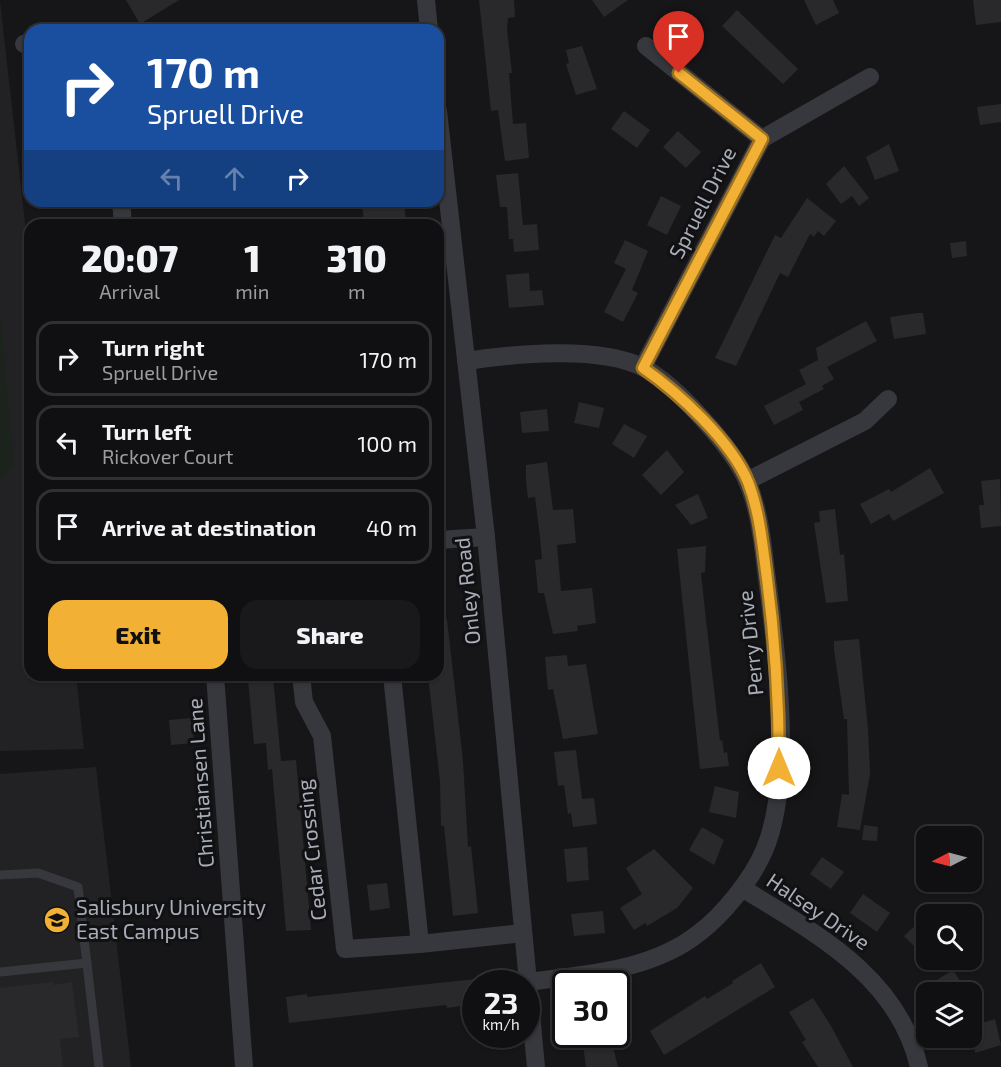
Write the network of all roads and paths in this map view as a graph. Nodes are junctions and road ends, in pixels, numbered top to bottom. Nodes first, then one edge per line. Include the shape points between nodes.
1 (426, 0) edge
2 (428, 24) edge
3 (646, 46) dead end
4 (870, 76) dead end
5 (762, 139) junction
6 (444, 165) edge
7 (466, 361) junction
8 (643, 368) junction
9 (888, 399) dead end
10 (747, 480) junction
11 (486, 537) junction
12 (444, 540) edge
13 (215, 681) edge
14 (302, 681) edge
15 (393, 681) edge
16 (0, 875) edge
17 (742, 888) junction
18 (524, 933) junction
19 (420, 944) junction
20 (87, 963) junction
21 (527, 970) edge
22 (0, 972) edge
23 (540, 980) edge
24 (534, 1048) edge
25 (99, 1067) edge
26 (244, 1067) edge
27 (536, 1067) edge
28 (919, 1067) edge

1 - 2 street
3 - 5 street
4 - 5 street, Spruell Drive
5 - 8 street, Spruell Drive
6 - 7 street, Onley Road
7 - 8 street, Perry Drive via 548,353 610,358
7 - 11 street, Onley Road
8 - 10 street, Perry Drive via 691,407 722,442
9 - 10 street via 864,421
10 - 17 street, Perry Drive via 760,526 772,620 779,700 779,779 775,815 764,852
11 - 12 street
11 - 18 street, Onley Road
13 - 26 street, Christiansen Lane
14 - 19 street, Cedar Crossing via 304,702 322,736 345,949
15 - 19 street
16 - 20 lane via 38,873 78,887
17 - 23 street, Perry Drive via 699,933 650,960 616,970
17 - 28 street, Halsey Drive via 815,933 868,974 910,1035
18 - 19 street, Cedar Crossing
18 - 21 street, Onley Road
20 - 22 lane
20 - 25 lane
24 - 27 street, Onley Road

